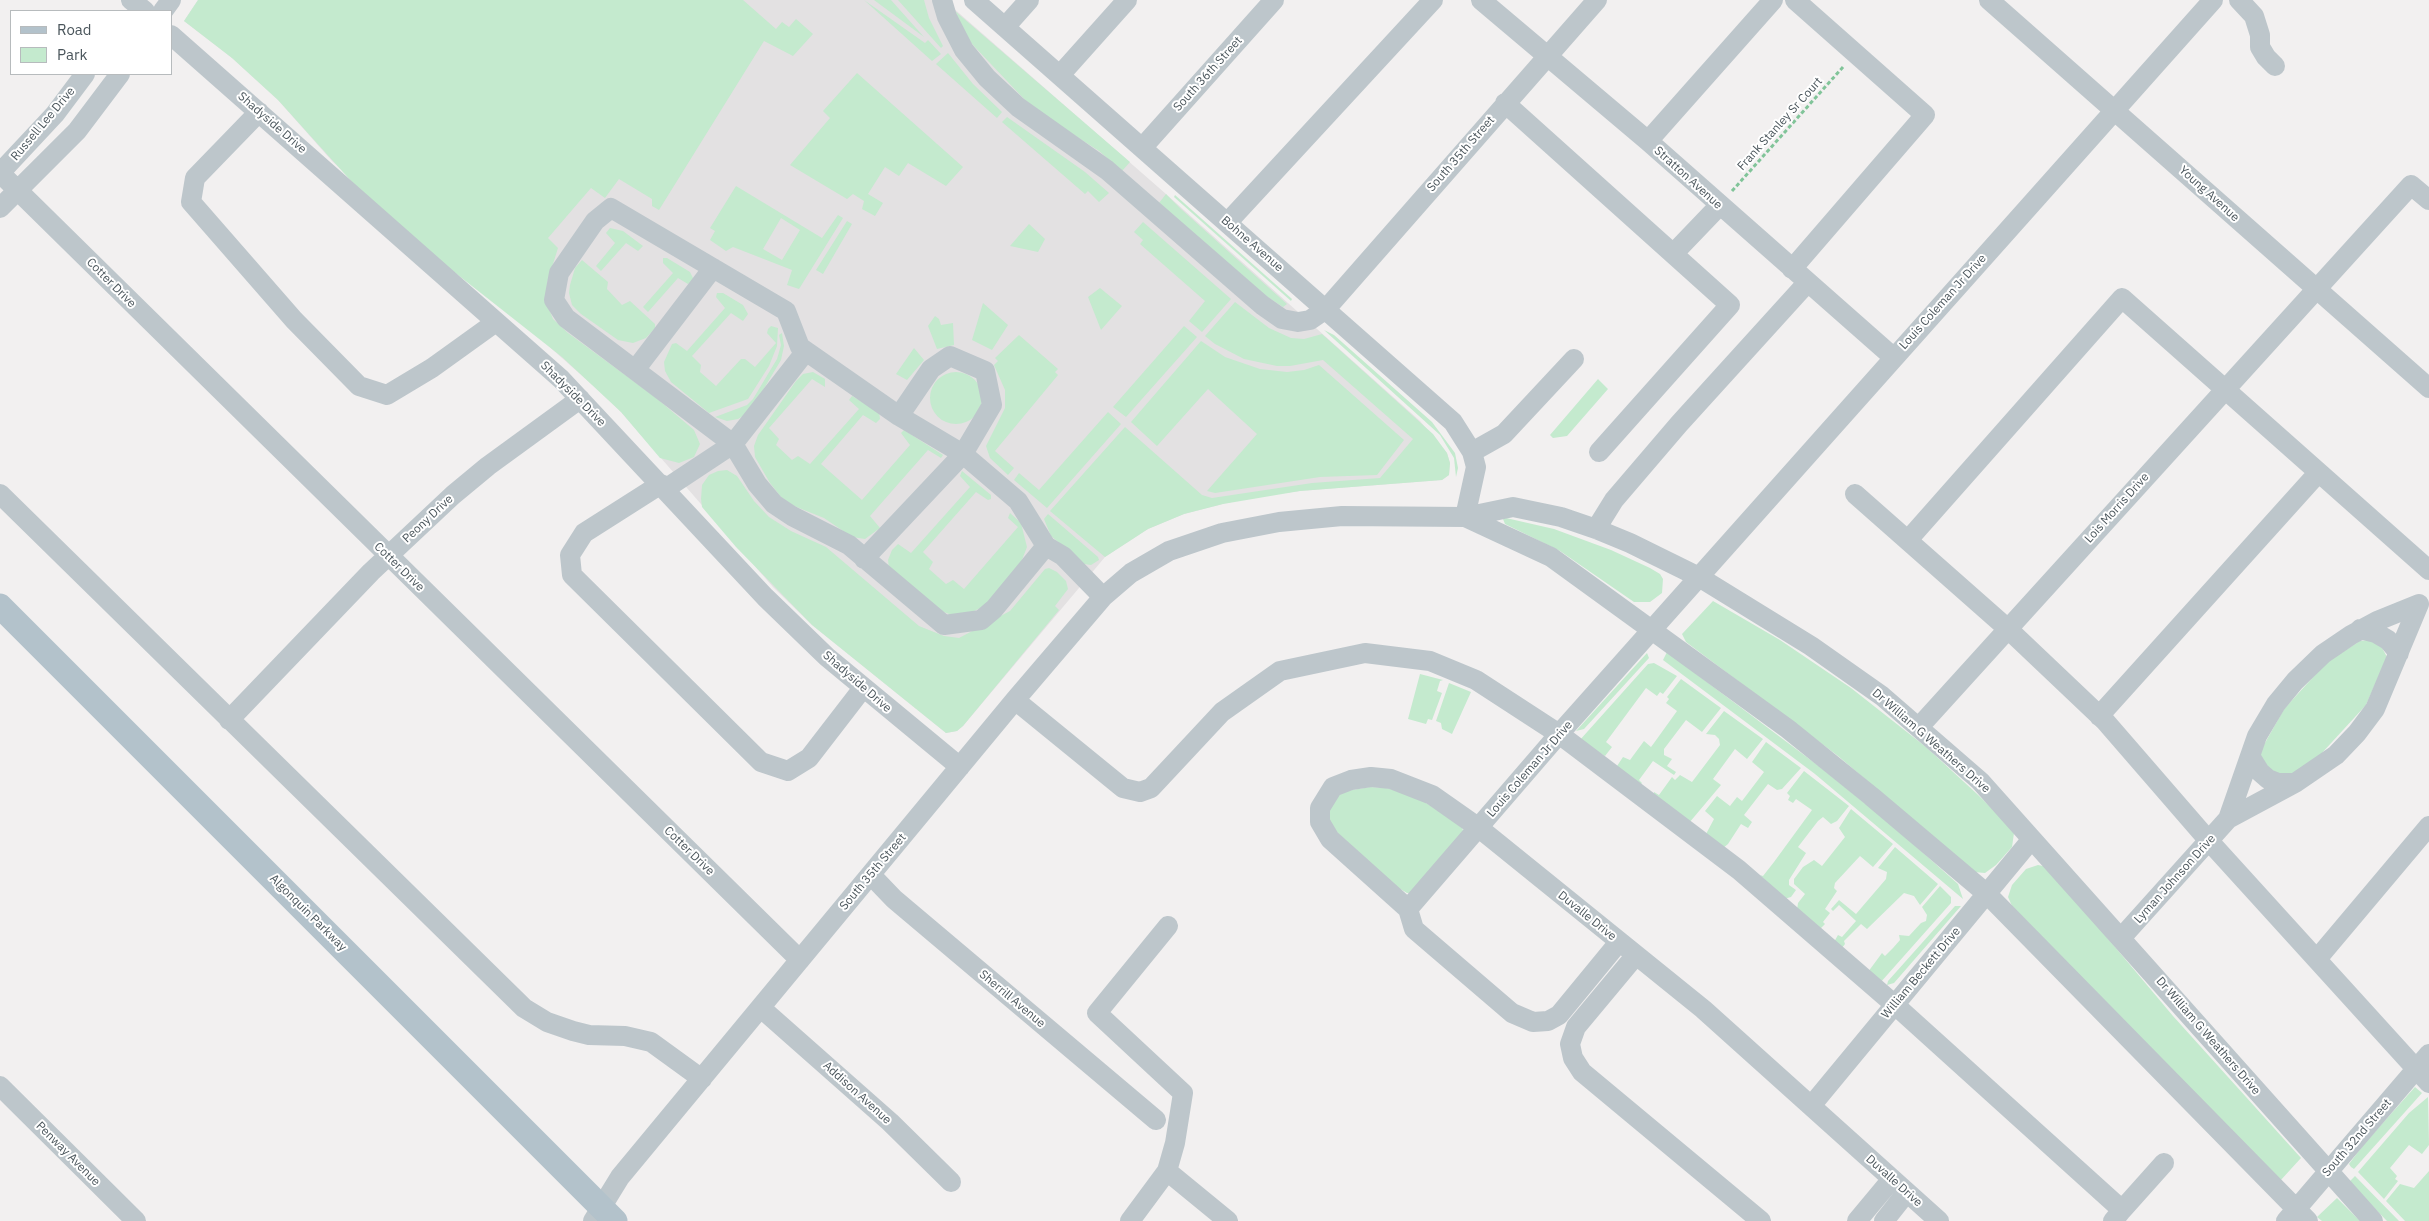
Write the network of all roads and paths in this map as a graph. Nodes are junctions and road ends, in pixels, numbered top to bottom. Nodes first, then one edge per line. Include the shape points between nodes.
1 (942, 0) edge
2 (974, 0) edge
3 (1029, 0) edge
4 (1128, 0) edge
5 (1274, 0) edge
6 (1433, 0) edge
7 (1481, 0) edge
8 (1597, 0) edge
9 (1773, 0) edge
10 (1795, 0) edge
11 (1990, 0) edge
12 (2213, 0) edge
13 (2239, 0) edge
14 (1005, 27) junction
15 (172, 36) edge
16 (1855, 53) junction
17 (1547, 56) junction
18 (2275, 66) dead end
19 (84, 75) edge
20 (119, 75) edge
21 (1060, 75) junction
22 (1506, 103) junction
23 (2114, 110) junction
24 (259, 112) junction
25 (1648, 142) junction
26 (1142, 148) junction
27 (0, 173) edge
28 (17, 190) junction
29 (2429, 200) edge
30 (1719, 206) junction
31 (0, 208) edge
32 (1227, 222) junction
33 (1674, 253) junction
34 (713, 268) junction
35 (1792, 269) junction
36 (1807, 283) junction
37 (2317, 290) junction
38 (1326, 310) junction
39 (496, 322) junction
40 (806, 351) junction
41 (1893, 357) junction
42 (1574, 359) dead end
43 (634, 370) junction
44 (2429, 388) edge
45 (2224, 390) junction
46 (580, 399) junction
47 (899, 416) junction
48 (732, 444) junction
49 (1472, 452) junction
50 (1600, 452) dead end
51 (963, 454) junction
52 (2318, 473) junction
53 (663, 486) junction
54 (0, 494) edge
55 (1855, 494) dead end
56 (1465, 516) junction
57 (1596, 530) junction
58 (1908, 540) junction
59 (1046, 546) junction
60 (1177, 549) joint
61 (388, 556) junction
62 (864, 559) junction
63 (2429, 570) edge
64 (1699, 577) junction
65 (1103, 597) junction
66 (2424, 599) edge
67 (0, 606) edge
68 (2008, 629) junction
69 (2360, 629) junction
70 (1652, 630) junction
71 (2399, 654) junction
72 (863, 688) junction
73 (1015, 700) junction
74 (2099, 716) junction
75 (229, 720) junction
76 (1919, 727) junction
77 (1559, 734) junction
78 (2250, 756) junction
79 (960, 767) junction
80 (2295, 783) junction
81 (2228, 819) junction
82 (2429, 826) edge
83 (1479, 828) junction
84 (2031, 840) junction
85 (2209, 841) junction
86 (871, 875) junction
87 (1987, 894) junction
88 (1408, 909) junction
89 (1168, 926) dead end
90 (2121, 938) junction
91 (1619, 942) junction
92 (1636, 955) junction
93 (2317, 959) junction
94 (800, 960) junction
95 (1895, 1005) junction
96 (761, 1008) junction
97 (2425, 1069) edge
98 (702, 1079) junction
99 (1, 1090) edge
100 (1811, 1106) junction
101 (1156, 1120) dead end
102 (2164, 1163) dead end
103 (1167, 1171) junction
104 (2328, 1172) junction
105 (1892, 1179) junction
106 (951, 1182) dead end
107 (1906, 1192) junction
108 (603, 1216) edge
109 (2118, 1216) edge
110 (2296, 1217) edge
111 (136, 1221) edge
112 (1130, 1221) edge
113 (1228, 1221) edge
114 (1761, 1221) edge
115 (1857, 1221) edge
116 (1884, 1221) edge
117 (1938, 1221) edge
118 (2373, 1221) edge

1 - 38 street via 964,50 987,78 1018,107 1107,170 1262,305 1282,318 1298,322 1310,320
2 - 14 street, Bohne Avenue
3 - 14 street
4 - 21 street
5 - 26 street, South 36th Street
6 - 32 street
7 - 17 street, Stratton Avenue
8 - 17 street, South 35th Street
9 - 25 street
10 - 16 street
11 - 23 street, Young Avenue
12 - 23 street, Louis Coleman Jr Drive
13 - 18 street via 2254,16 2260,46
14 - 21 street, Bohne Avenue
15 - 24 street, Shadyside Drive
16 - 30 path, Frank Stanley Sr Court
16 - 35 street via 1925,116
17 - 22 street, South 35th Street
17 - 25 street, Stratton Avenue
19 - 27 street, Russell Lee Drive via 55,114
20 - 28 street, Russell Lee Drive via 78,130
21 - 26 street, Bohne Avenue
22 - 33 street
22 - 38 street, South 35th Street
23 - 37 street, Young Avenue
23 - 41 street, Louis Coleman Jr Drive
24 - 39 street, Shadyside Drive
24 - 39 street via 195,178 191,202 294,320 360,386 387,395 432,368
25 - 30 street, Stratton Avenue
26 - 32 street, Bohne Avenue
27 - 28 street, Cotter Drive
28 - 31 street, Russell Lee Drive
28 - 61 street, Cotter Drive
29 - 37 street, Lois Morris Drive via 2411,185
30 - 33 street
30 - 35 street, Stratton Avenue
32 - 38 street, Bohne Avenue
33 - 50 street via 1730,305
34 - 40 street via 786,311 800,347
34 - 43 street
34 - 43 street via 611,208 595,221 559,273 554,300 566,318
35 - 36 street, Stratton Avenue
36 - 41 street, Stratton Avenue
36 - 57 street via 1614,500
37 - 44 street, Young Avenue
37 - 45 street, Lois Morris Drive
38 - 49 street, Bohne Avenue via 1453,422
39 - 46 street, Shadyside Drive
40 - 47 street
40 - 48 street
41 - 64 street, Louis Coleman Jr Drive
42 - 49 street via 1504,434
43 - 48 street
45 - 52 street
45 - 58 street via 2122,298
45 - 68 street, Lois Morris Drive
46 - 53 street, Shadyside Drive
46 - 61 street, Peony Drive via 488,466
47 - 51 street
47 - 51 street via 931,369 950,356 986,371 992,405
48 - 53 street
48 - 62 street via 774,504 848,546
49 - 56 street, Bohne Avenue via 1476,467
51 - 59 street via 1018,501
51 - 62 street
52 - 63 street
52 - 74 street
53 - 72 street, Shadyside Drive via 765,597
53 - 72 street via 584,533 570,554 572,574 761,762 788,771 809,758
54 - 75 street
55 - 58 street
56 - 57 street, Dr William G Weathers Drive via 1513,507 1561,517
56 - 60 street, Dr William G Weathers Drive via 1342,516 1279,522 1222,533
56 - 70 street, Dr William G Weathers Drive via 1551,557
57 - 64 street, Dr William G Weathers Drive via 1630,542
58 - 68 street
59 - 62 street via 994,609 981,620 944,625
59 - 65 street via 1063,556
60 - 65 street, South 35th Street via 1131,573
61 - 75 street, Peony Drive
61 - 94 street, Cotter Drive
64 - 70 street, Louis Coleman Jr Drive
64 - 76 street, Dr William G Weathers Drive via 1811,646 1882,696
65 - 73 street, South 35th Street
66 - 69 street, Lyman Johnson Drive
66 - 71 street, Lyman Johnson Drive
67 - 108 main road, Algonquin Parkway
68 - 74 street
68 - 76 street, Lois Morris Drive
69 - 71 street via 2388,640
69 - 78 street, Lyman Johnson Drive via 2323,654 2295,680 2257,736
70 - 77 street, Louis Coleman Jr Drive
70 - 87 street, Dr William G Weathers Drive via 1788,729
71 - 80 street, Lyman Johnson Drive via 2376,708 2357,733 2336,755
72 - 79 street, Shadyside Drive
73 - 77 street via 1124,788 1140,792 1151,788 1222,712 1280,671 1365,653 1430,661 1476,680
73 - 79 street, South 35th Street
74 - 85 street
75 - 98 street via 524,1008 547,1022 573,1031 651,1042
76 - 84 street, Dr William G Weathers Drive via 1980,781
77 - 83 street, Louis Coleman Jr Drive
77 - 95 street via 1739,870
78 - 80 street via 2268,779
78 - 81 street, Lyman Johnson Drive
79 - 86 street, South 35th Street
80 - 81 street, Lyman Johnson Drive
81 - 85 street, Lyman Johnson Drive
82 - 93 street
83 - 88 street, Louis Coleman Jr Drive
83 - 88 street, Duvalle Drive via 1432,795 1391,778 1351,780 1333,787 1320,808 1320,822 1330,839
83 - 91 street, Duvalle Drive
84 - 87 street, William Beckett Drive
84 - 90 street, Dr William G Weathers Drive
85 - 90 street, Lyman Johnson Drive
85 - 93 street
86 - 94 street, South 35th Street
86 - 101 street, Sherrill Avenue via 894,899
87 - 95 street, William Beckett Drive
87 - 110 street, Dr William G Weathers Drive
88 - 91 street via 1414,929 1512,1013 1533,1022 1548,1021 1559,1015
89 - 103 street via 1097,1012 1183,1093
90 - 104 street, Dr William G Weathers Drive
91 - 92 street, Duvalle Drive
92 - 100 street, Duvalle Drive via 1703,1009
92 - 114 street via 1576,1028 1570,1044 1572,1058 1582,1072
93 - 97 street
94 - 96 street, South 35th Street
95 - 100 street, William Beckett Drive
95 - 109 street
96 - 98 street, South 35th Street
96 - 106 street, Addison Avenue via 890,1122
97 - 104 street, South 32nd Street
98 - 108 street, South 35th Street via 620,1177
99 - 111 street, Penway Avenue
100 - 105 street, Duvalle Drive
102 - 109 street
103 - 112 street
103 - 113 street
104 - 110 street, South 32nd Street
104 - 118 street, Dr William G Weathers Drive
105 - 107 street, Duvalle Drive
105 - 115 street
107 - 116 street
107 - 117 street, Duvalle Drive

